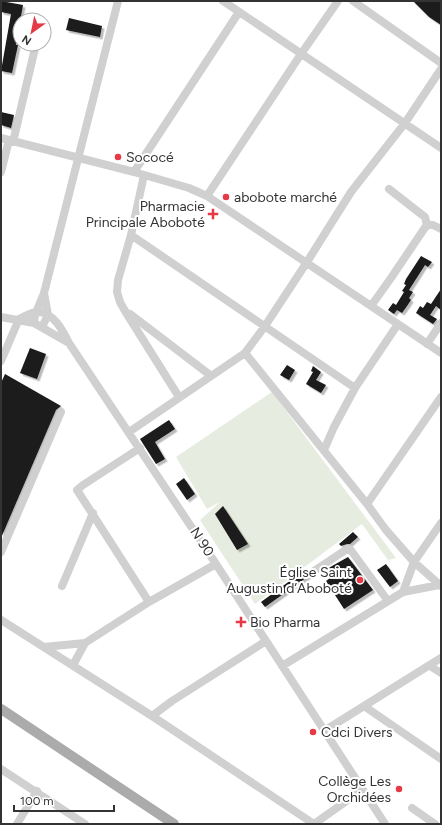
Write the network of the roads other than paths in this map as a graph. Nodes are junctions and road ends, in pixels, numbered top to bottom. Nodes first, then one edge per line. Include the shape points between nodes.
1 (118, 1) edge
2 (223, 1) edge
3 (338, 1) edge
4 (353, 1) edge
5 (239, 12) junction
6 (34, 52) edge
7 (301, 54) junction
8 (441, 63) edge
9 (441, 69) edge
10 (406, 123) junction
11 (7, 140) edge
12 (441, 148) edge
13 (78, 158) junction
14 (1, 172) edge
15 (134, 172) junction
16 (144, 175) junction
17 (388, 189) dead end
18 (208, 196) junction
19 (427, 225) junction
20 (441, 229) edge
21 (131, 236) junction
22 (308, 262) junction
23 (44, 293) junction
24 (371, 306) junction
25 (125, 311) junction
26 (37, 312) junction
27 (48, 315) junction
28 (1, 317) edge
29 (19, 320) junction
30 (441, 323) edge
31 (398, 324) junction
32 (38, 325) junction
33 (265, 326) junction
34 (69, 343) junction
35 (427, 344) junction
36 (245, 352) junction
37 (441, 353) edge
38 (1, 362) edge
39 (210, 376) junction
40 (355, 388) junction
41 (441, 396) edge
42 (179, 397) junction
43 (61, 412) dead end
44 (129, 432) junction
45 (140, 448) junction
46 (324, 450) junction
47 (367, 504) junction
48 (93, 513) junction
49 (441, 523) edge
50 (1, 552) edge
51 (414, 562) junction
52 (216, 564) junction
53 (314, 571) dead end
54 (440, 585) edge
55 (62, 586) dead end
56 (403, 592) junction
57 (388, 601) junction
58 (149, 602) junction
59 (1, 620) edge
60 (266, 641) junction
61 (85, 643) junction
62 (44, 647) junction
63 (441, 658) edge
64 (73, 666) junction
65 (282, 666) junction
66 (430, 666) junction
67 (441, 673) edge
68 (364, 706) junction
69 (1, 709) edge
70 (152, 716) junction
71 (324, 731) junction
72 (441, 759) edge
73 (1, 769) edge
74 (362, 790) junction
75 (37, 792) junction
76 (412, 808) dead end
77 (17, 824) edge
78 (85, 824) edge
79 (174, 824) edge
80 (314, 824) edge
81 (384, 824) edge
82 (435, 824) edge

1 - 13 street
2 - 5 street
3 - 7 street
4 - 8 street
5 - 7 street
5 - 15 street
6 - 11 street
7 - 10 street
7 - 18 street
9 - 10 street
10 - 12 street
10 - 22 street via 351,192
11 - 13 street
11 - 14 street
13 - 15 street
13 - 23 street
15 - 16 street
16 - 18 street
16 - 21 street
17 - 19 street via 421,214
18 - 22 street
19 - 20 street
19 - 24 street
21 - 25 street via 117,292
21 - 33 street
22 - 24 street
22 - 33 street
23 - 26 street
23 - 27 street
24 - 31 street
25 - 39 street
25 - 42 street
26 - 27 street
26 - 29 street
26 - 32 street
27 - 32 street
27 - 34 street, N 90 via 59,325
28 - 29 street
29 - 32 street
29 - 38 street
30 - 35 street
31 - 35 street
31 - 40 street
32 - 34 street, N 90
33 - 36 street
33 - 40 street
34 - 44 street, N 90
35 - 37 street
36 - 39 street
36 - 46 street
39 - 42 street
40 - 46 street
41 - 47 street
42 - 44 street
43 - 50 street
44 - 45 street, N 90
45 - 48 street via 77,490
45 - 52 street, N 90
46 - 47 street
47 - 51 street
48 - 55 street
48 - 58 street
49 - 51 street
51 - 54 street
51 - 56 street
52 - 58 street
52 - 60 street, N 90
53 - 57 street via 350,549
54 - 56 street
56 - 57 street
57 - 65 street
58 - 61 street
59 - 62 street
60 - 65 street, N 90
60 - 70 street
61 - 62 street
61 - 64 street
62 - 64 street
63 - 66 street
64 - 70 street
65 - 71 street, N 90
66 - 67 street
66 - 68 street
68 - 71 street
68 - 72 street
69 - 79 main road
70 - 80 street
71 - 74 street, N 90
73 - 75 street
74 - 80 street
74 - 81 street, N 90
75 - 77 street
75 - 78 street
76 - 82 street

